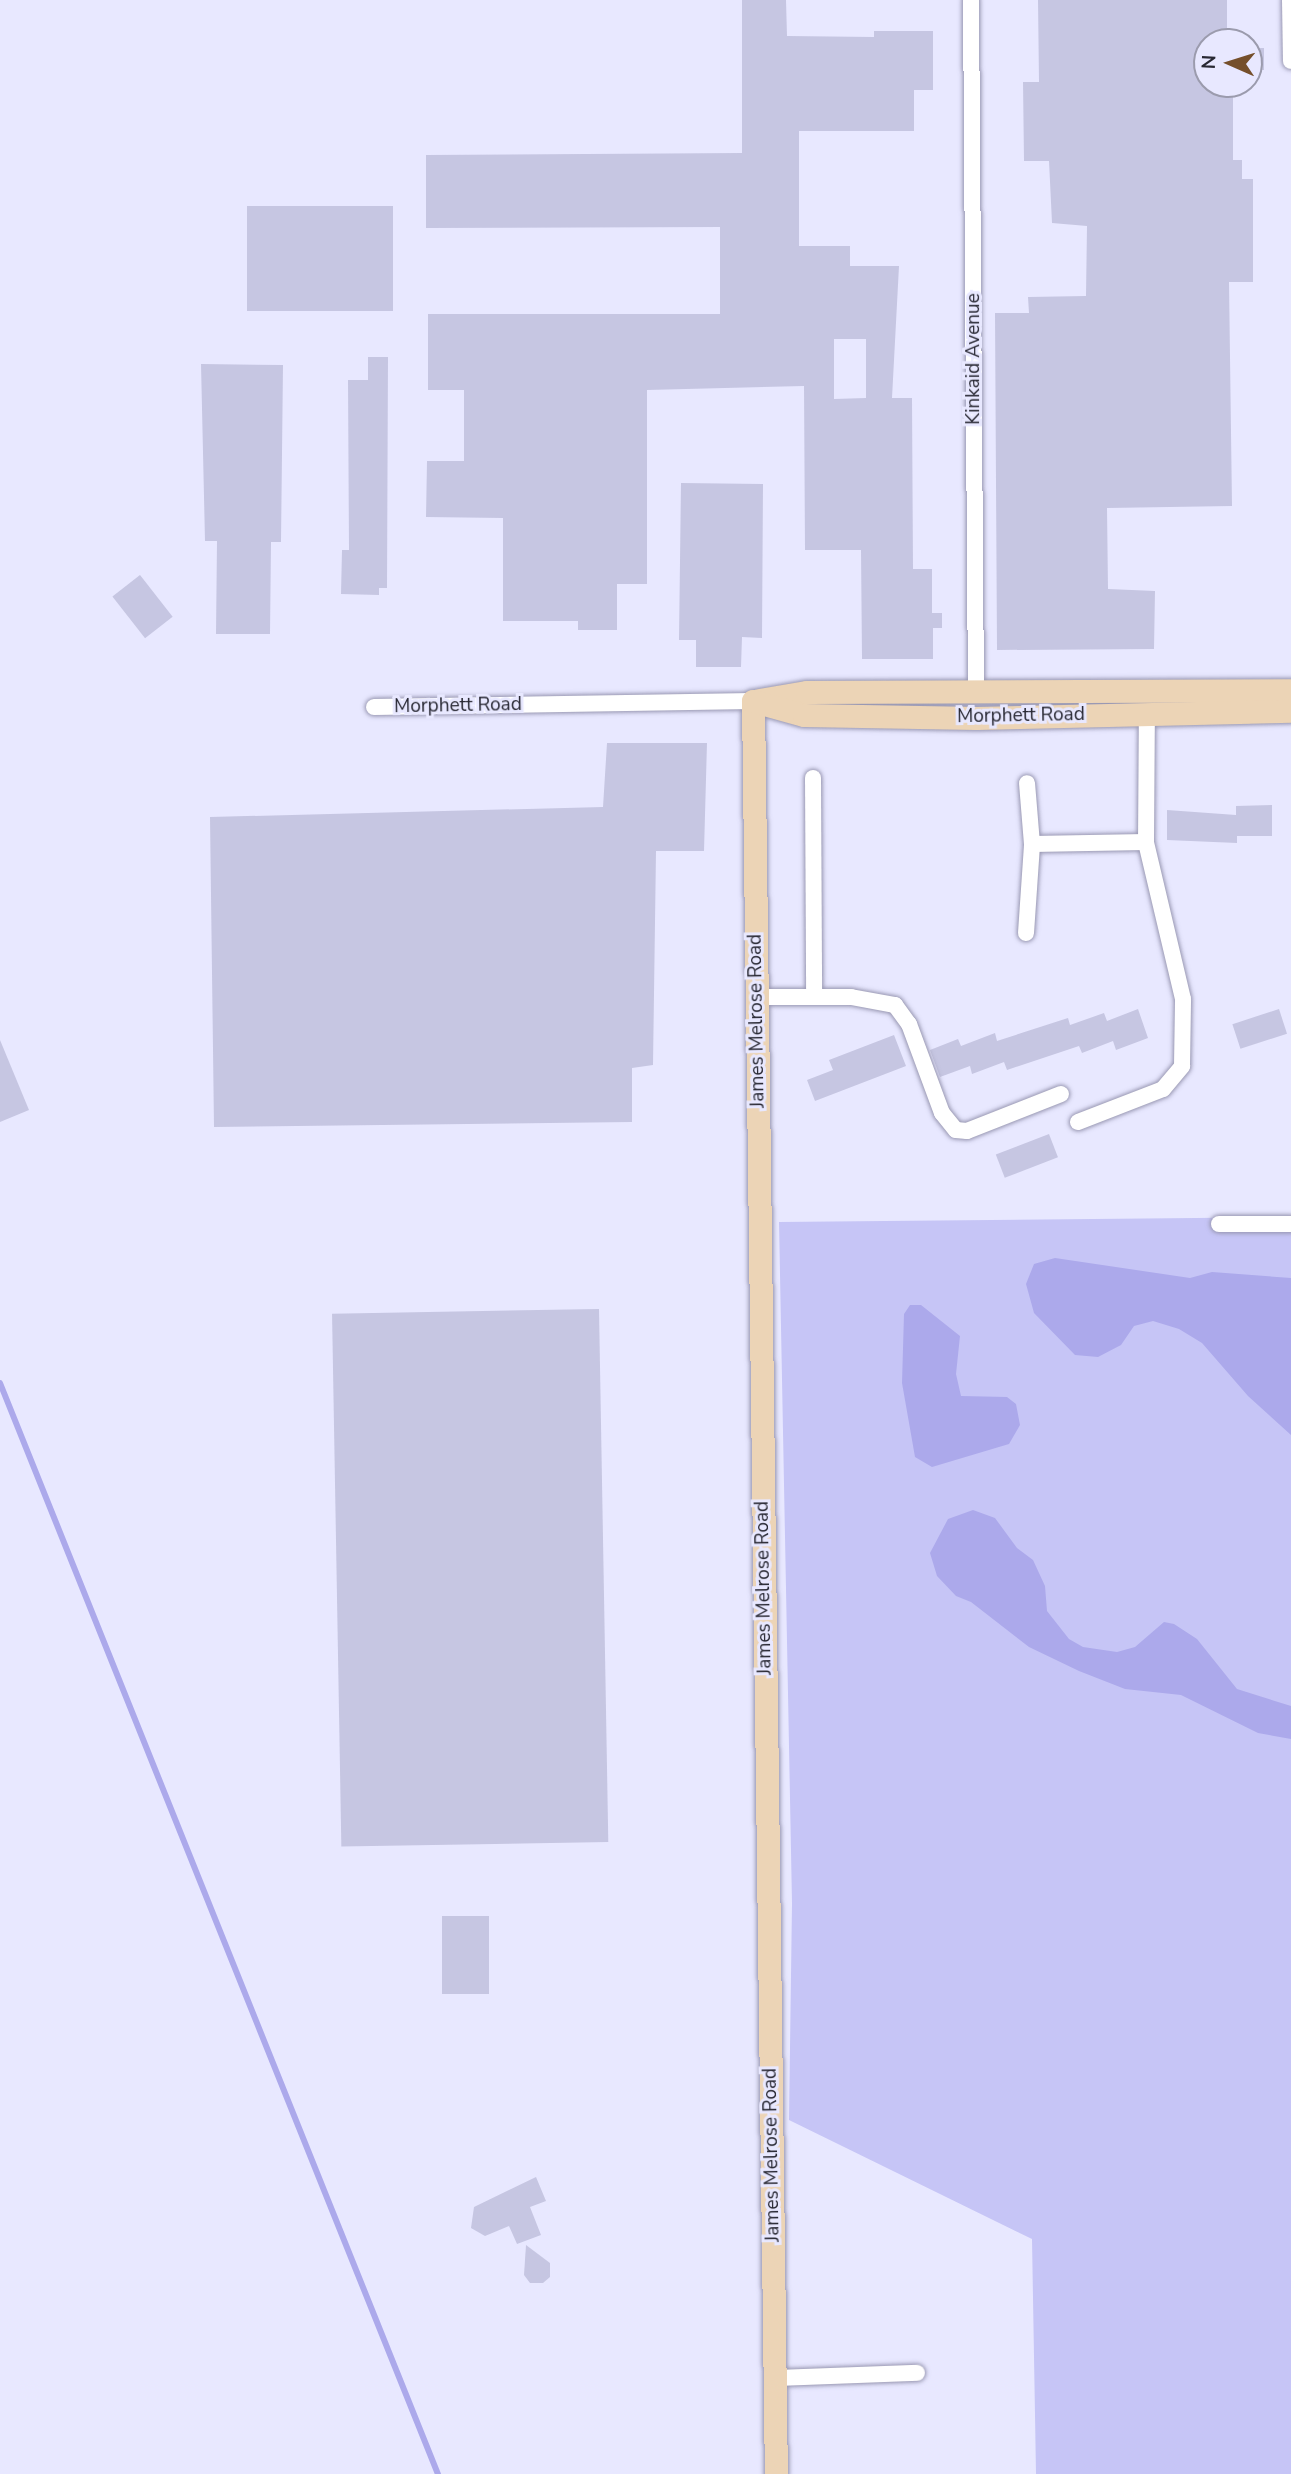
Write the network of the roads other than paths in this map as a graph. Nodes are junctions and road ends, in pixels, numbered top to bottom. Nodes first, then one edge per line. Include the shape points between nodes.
1 (971, 0) edge
2 (1290, 0) edge
3 (1291, 61) edge
4 (976, 691) junction
5 (1291, 691) edge
6 (753, 701) junction
7 (374, 707) dead end
8 (1291, 711) edge
9 (1147, 714) junction
10 (976, 718) junction
11 (813, 778) dead end
12 (1027, 783) dead end
13 (1146, 842) junction
14 (1032, 844) junction
15 (1026, 933) dead end
16 (814, 996) junction
17 (757, 997) junction
18 (1061, 1094) dead end
19 (1078, 1122) dead end
20 (1219, 1224) dead end
21 (1291, 1224) edge
22 (917, 2373) dead end
23 (778, 2378) junction
24 (776, 2474) edge

1 - 4 street, Kinkaid Avenue
2 - 3 street
4 - 5 street, Morphett Road
4 - 6 street, Morphett Road via 807,692
4 - 10 street, Kinkaid Avenue
6 - 7 street, Morphett Road
6 - 10 street, Morphett Road via 804,715
6 - 17 street, James Melrose Road
8 - 9 street, Morphett Road
9 - 10 street, Morphett Road
9 - 13 street
11 - 16 street
12 - 14 street
13 - 14 street
13 - 19 street via 1183,999 1186,1038 1182,1066 1163,1089
14 - 15 street
16 - 17 street
16 - 18 street via 878,999 895,1005 909,1024 942,1113 956,1130 967,1131
17 - 23 street, James Melrose Road
20 - 21 street
22 - 23 street
23 - 24 street, James Melrose Road

